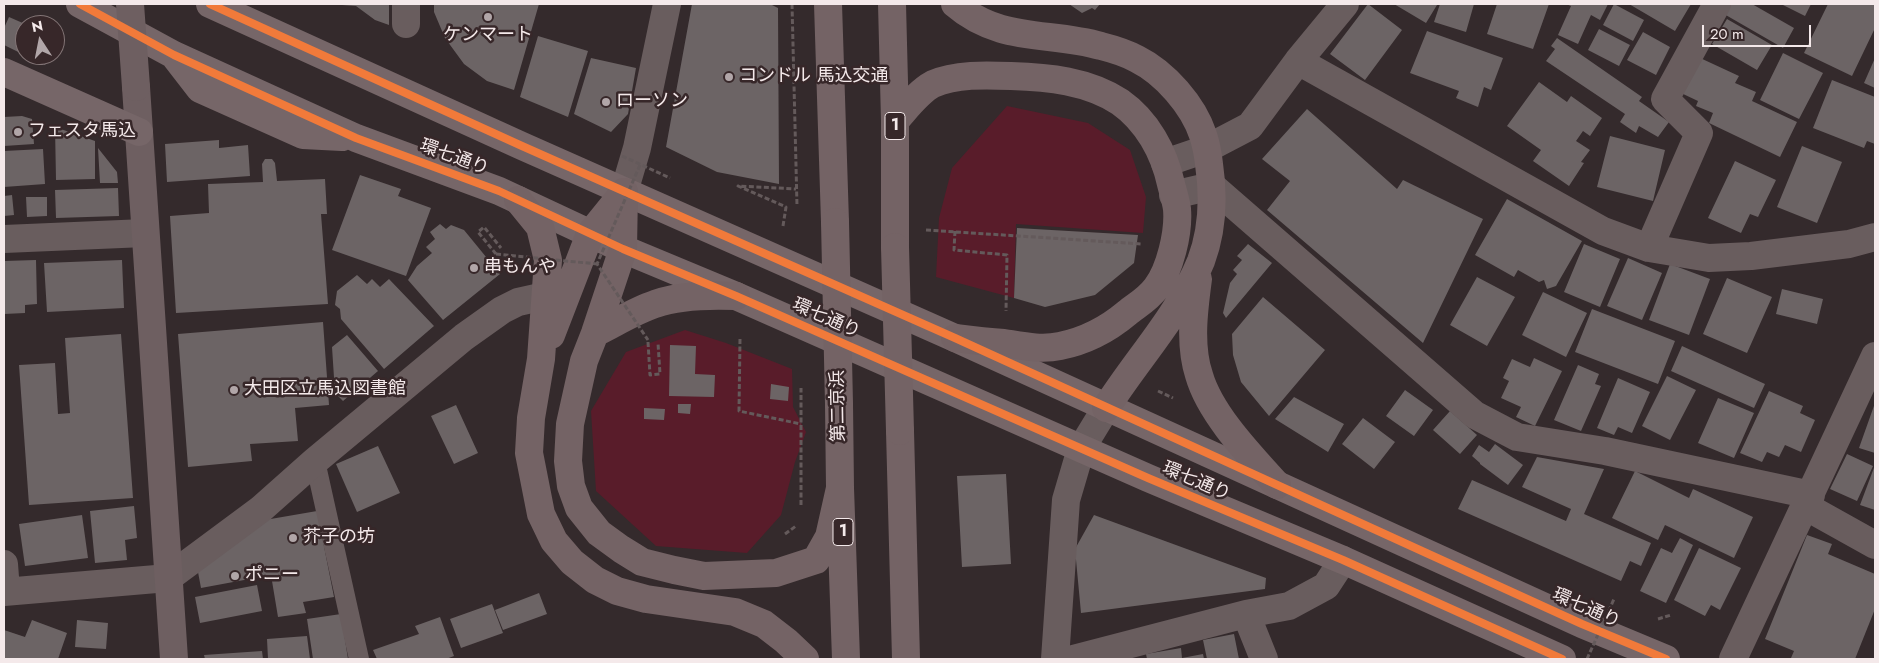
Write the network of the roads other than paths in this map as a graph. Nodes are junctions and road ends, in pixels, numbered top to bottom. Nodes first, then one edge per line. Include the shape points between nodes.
1 (80, 4) edge
2 (130, 4) edge
3 (210, 4) edge
4 (253, 4) edge
5 (666, 4) edge
6 (828, 4) edge
7 (892, 4) edge
8 (954, 4) edge
9 (1345, 4) edge
10 (1717, 4) edge
11 (1298, 61) junction
12 (350, 69) junction
13 (4, 72) edge
14 (895, 121) junction
15 (139, 132) junction
16 (1206, 149) junction
17 (1165, 163) junction
18 (1212, 186) junction
19 (624, 192) junction
20 (1174, 195) junction
21 (518, 200) junction
22 (145, 233) junction
23 (590, 234) junction
24 (1875, 237) edge
25 (4, 239) edge
26 (1649, 248) junction
27 (623, 249) junction
28 (1200, 263) junction
29 (545, 296) junction
30 (736, 296) junction
31 (595, 333) junction
32 (955, 338) junction
33 (1875, 356) edge
34 (541, 360) junction
35 (1106, 408) junction
36 (1081, 449) junction
37 (316, 461) junction
38 (1277, 484) junction
39 (840, 488) junction
40 (1808, 500) junction
41 (1875, 545) edge
42 (1343, 560) junction
43 (4, 564) edge
44 (168, 578) junction
45 (5, 592) edge
46 (1246, 614) junction
47 (174, 659) edge
48 (359, 659) edge
49 (804, 659) edge
50 (846, 659) edge
51 (906, 659) edge
52 (1055, 659) edge
53 (1073, 659) edge
54 (1264, 659) edge
55 (1562, 659) edge
56 (1666, 659) edge
57 (1733, 659) edge

1 - 21 main road, 環七通り via 174,55 200,89 260,117 303,135 356,138
2 - 15 street, bridge
3 - 12 main road, 環七通り
4 - 12 main road via 274,14
5 - 19 street via 637,148
6 - 39 highway, 第二京浜 / 1, bridge
7 - 14 highway, 1
8 - 16 highway via 980,22 1007,31 1098,45 1138,59 1168,83 1190,110 1203,135
9 - 11 street
10 - 26 street via 1665,100 1699,133
11 - 16 street via 1250,126
11 - 26 street via 1603,231
12 - 19 main road, 環七通り
13 - 15 main road
14 - 17 highway via 932,85 953,78 1047,77 1082,85 1119,102 1153,136
14 - 51 highway, 1, bridge via 895,247
15 - 22 street
16 - 17 street
16 - 18 highway
17 - 20 highway
18 - 20 street
18 - 28 highway via 1212,212
18 - 40 street via 1475,415 1517,436 1604,451
19 - 23 highway
19 - 27 highway
19 - 32 main road, 環七通り
20 - 32 highway via 1177,222 1164,273 1143,302 1116,323 1077,342 1058,346 1036,348
21 - 23 main road, 環七通り
21 - 29 highway via 540,227 548,260
22 - 25 street
22 - 44 street
23 - 27 main road, 環七通り
23 - 34 highway
24 - 26 street via 1849,244 1751,256 1709,258
27 - 30 main road, 環七通り
27 - 31 highway
28 - 35 highway via 1171,317
28 - 38 highway via 1194,315 1198,375 1218,413
29 - 34 highway
29 - 37 street via 518,302 464,337
30 - 31 highway via 700,296 655,304
30 - 36 main road, 環七通り
31 - 39 highway via 582,370 570,424 568,461 571,486 579,508 599,533 621,549 642,562 704,576 776,573 816,560 829,537
32 - 35 main road, 環七通り
33 - 40 street
34 - 49 highway via 529,453 541,514 554,541 572,562 595,580 617,591 654,601 735,612 764,624
35 - 36 street
35 - 38 main road, 環七通り
36 - 42 main road, 環七通り
36 - 52 street via 1066,500
37 - 44 street via 261,509
37 - 48 lane
38 - 56 main road, 環七通り via 1573,620
39 - 50 highway, 第二京浜 / 1
40 - 41 street
40 - 57 street
42 - 46 street via 1326,586 1289,606
42 - 55 main road, 環七通り
43 - 45 street
44 - 45 street
44 - 47 street
46 - 53 street
46 - 54 street

